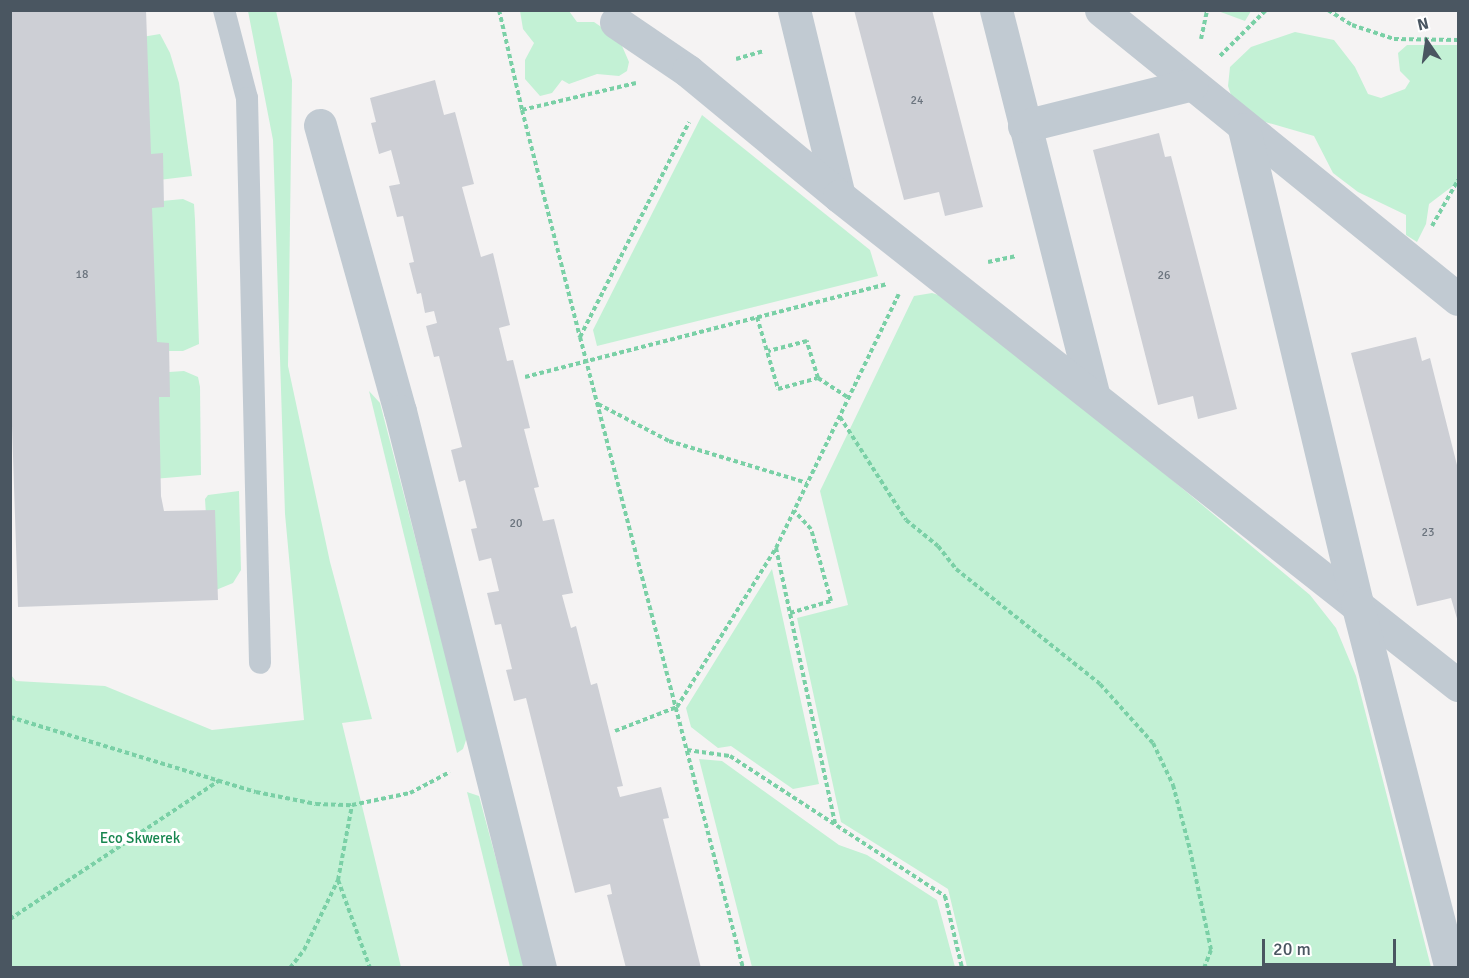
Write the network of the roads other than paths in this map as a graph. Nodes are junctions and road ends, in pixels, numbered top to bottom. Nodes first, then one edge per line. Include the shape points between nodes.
1 (224, 10) edge
2 (794, 10) edge
3 (996, 10) edge
4 (1101, 10) edge
5 (616, 22) dead end
6 (1192, 84) junction
7 (320, 124) dead end
8 (1024, 126) junction
9 (1244, 129) junction
10 (838, 196) junction
11 (1458, 299) edge
12 (1094, 396) junction
13 (1358, 603) junction
14 (260, 663) dead end
15 (1458, 685) edge
16 (540, 968) edge
17 (1451, 968) edge

1 - 14 lane via 247,98
2 - 10 street
3 - 8 street
4 - 6 street
5 - 10 street via 698,79
6 - 8 street
6 - 9 street
7 - 16 street via 400,411
8 - 12 street
9 - 11 street
9 - 13 street
10 - 12 street
12 - 13 street
13 - 15 street
13 - 17 street

